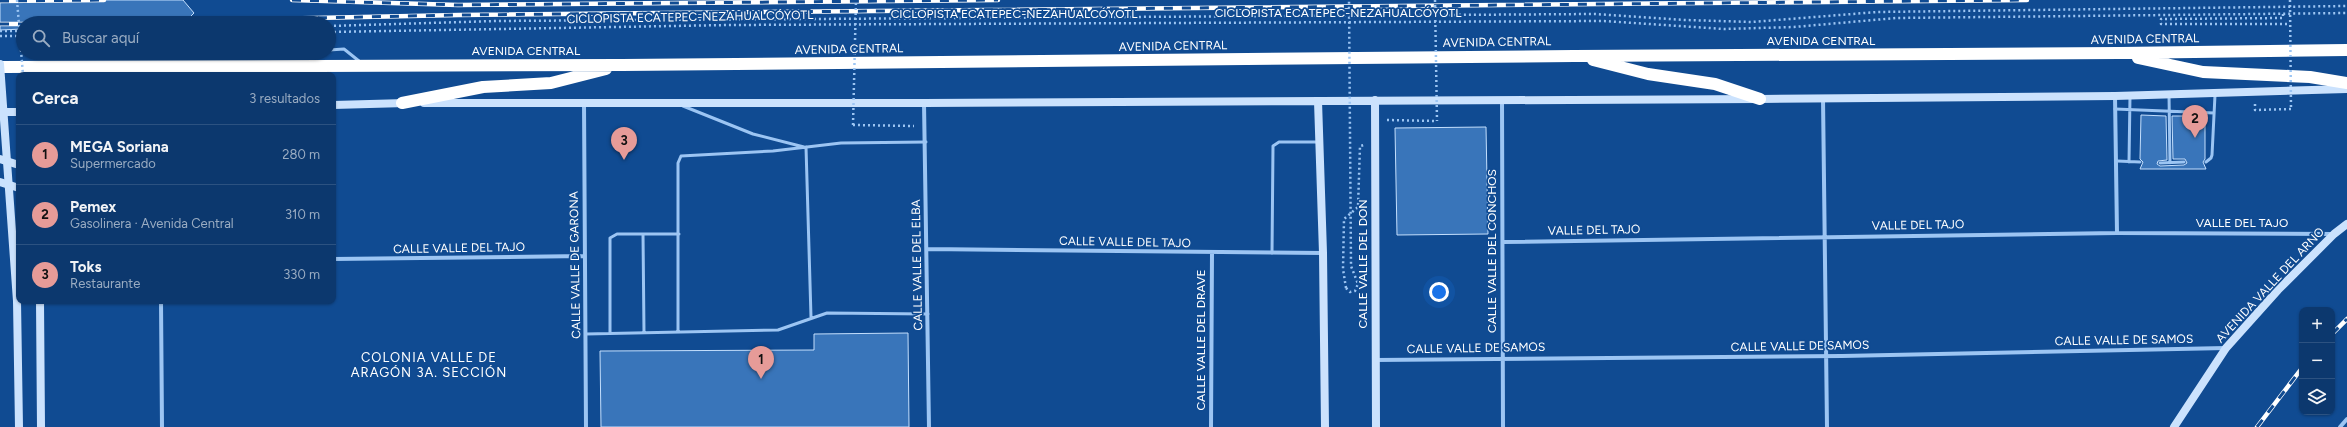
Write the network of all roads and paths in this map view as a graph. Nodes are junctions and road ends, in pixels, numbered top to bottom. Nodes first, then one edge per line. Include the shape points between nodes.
1 (17, 0) edge
2 (856, 0) edge
3 (1349, 0) edge
4 (1436, 0) edge
5 (2290, 0) edge
6 (2347, 6) edge
7 (2347, 13) edge
8 (2283, 14) junction
9 (19, 16) edge
10 (2290, 24) junction
11 (336, 26) edge
12 (0, 31) edge
13 (16, 31) edge
14 (336, 32) edge
15 (0, 36) edge
16 (16, 36) edge
17 (336, 50) edge
18 (2347, 50) edge
19 (2119, 53) junction
20 (1574, 56) junction
21 (22, 60) edge
22 (0, 64) edge
23 (363, 65) junction
24 (622, 65) junction
25 (0, 67) edge
26 (23, 72) edge
27 (2347, 83) edge
28 (2347, 89) edge
29 (2216, 94) junction
30 (2130, 95) junction
31 (2169, 95) junction
32 (2115, 96) junction
33 (1823, 98) junction
34 (1502, 99) junction
35 (1760, 99) junction
36 (1375, 100) junction
37 (1318, 101) junction
38 (402, 103) junction
39 (584, 103) junction
40 (676, 104) junction
41 (924, 104) junction
42 (336, 105) edge
43 (2115, 110) junction
44 (2129, 110) junction
45 (2255, 110) dead end
46 (2170, 111) junction
47 (0, 112) edge
48 (16, 112) edge
49 (2214, 113) junction
50 (1376, 120) junction
51 (925, 126) junction
52 (926, 142) junction
53 (1320, 142) junction
54 (1376, 144) junction
55 (806, 147) junction
56 (0, 159) edge
57 (2117, 161) junction
58 (2129, 162) junction
59 (2140, 162) dead end
60 (2184, 162) dead end
61 (2206, 162) dead end
62 (16, 163) edge
63 (2160, 163) dead end
64 (2170, 163) junction
65 (0, 182) edge
66 (16, 187) edge
67 (2347, 224) edge
68 (2117, 232) junction
69 (643, 234) junction
70 (679, 234) junction
71 (2334, 234) junction
72 (1826, 236) junction
73 (1503, 242) junction
74 (927, 249) junction
75 (1212, 253) junction
76 (1272, 253) junction
77 (1323, 253) junction
78 (584, 256) junction
79 (336, 259) edge
80 (16, 287) edge
81 (17, 304) edge
82 (40, 304) edge
83 (161, 304) edge
84 (928, 314) junction
85 (811, 318) junction
86 (644, 332) junction
87 (678, 332) junction
88 (610, 333) junction
89 (586, 334) junction
90 (2226, 348) junction
91 (1826, 356) junction
92 (1503, 357) junction
93 (1375, 360) junction
94 (2347, 419) edge
95 (19, 427) edge
96 (41, 427) edge
97 (162, 427) edge
98 (586, 427) edge
99 (928, 427) edge
100 (1211, 427) edge
101 (1325, 427) edge
102 (1376, 427) edge
103 (1503, 427) edge
104 (1827, 427) edge
105 (2174, 427) edge
106 (2340, 427) edge

1 - 9 path, bridge
2 - 51 path, bridge via 854,125
3 - 54 path, bridge via 1352,266 1358,284 1355,291 1350,292 1346,288 1343,269 1344,220 1358,207 1360,146
4 - 50 path, bridge via 1437,121
5 - 10 path, bridge
6 - 11 path via 1876,12 1752,22 1596,14 512,20
7 - 8 path, CICLOPISTA ECATEPEC-NEZAHUALCÓYOTL
8 - 10 path via 2283,18 2161,19 2161,24
8 - 14 path, CICLOPISTA ECATEPEC-NEZAHUALCÓYOTL via 1896,18 1724,30 1604,21 737,25
10 - 45 path, bridge via 2291,110
12 - 13 path
15 - 16 path
17 - 23 lane via 344,49
18 - 19 highway, AVENIDA CENTRAL
19 - 20 highway, AVENIDA CENTRAL
19 - 27 highway via 2203,72 2310,77
20 - 24 highway, AVENIDA CENTRAL
20 - 35 highway via 1648,74 1715,84
21 - 26 path, bridge
22 - 80 main road, bridge
23 - 24 highway, AVENIDA CENTRAL
23 - 25 highway, AVENIDA CENTRAL
24 - 38 highway via 551,83 483,87
28 - 29 main road
29 - 31 main road
29 - 49 lane
30 - 31 main road
30 - 32 main road
30 - 44 lane
31 - 46 lane
32 - 33 main road
32 - 43 street
33 - 35 main road
33 - 72 street
34 - 35 main road
34 - 36 main road
34 - 73 street, CALLE VALLE DEL CONCHOS
36 - 37 main road
36 - 50 main road, CALLE VALLE DEL DON
37 - 41 main road
37 - 53 main road
38 - 39 main road
38 - 42 main road
39 - 40 main road
39 - 78 street, CALLE VALLE DE GARONA
40 - 41 main road
40 - 55 lane via 753,134
41 - 51 street, CALLE VALLE DEL ELBA
43 - 44 lane
43 - 57 street
44 - 46 lane
44 - 58 lane
46 - 49 lane
46 - 64 lane
47 - 48 main road
49 - 61 lane via 2212,155
50 - 54 main road, CALLE VALLE DEL DON
51 - 52 street, CALLE VALLE DEL ELBA
52 - 55 lane via 841,143
52 - 74 street, CALLE VALLE DEL ELBA
53 - 76 lane via 1279,142 1273,146
53 - 77 main road
54 - 93 main road, CALLE VALLE DEL DON
55 - 70 lane via 681,156 678,163
55 - 85 lane
56 - 62 main road
57 - 58 lane
57 - 68 street
58 - 59 lane
60 - 64 lane
63 - 64 lane
65 - 66 main road
67 - 71 main road, AVENIDA VALLE DEL ARNO
68 - 71 street, VALLE DEL TAJO
68 - 72 street, VALLE DEL TAJO
69 - 70 lane
69 - 86 lane
69 - 88 lane via 617,234 609,241
70 - 87 lane
71 - 90 main road, AVENIDA VALLE DEL ARNO via 2278,290
72 - 73 street, VALLE DEL TAJO
72 - 91 street
73 - 92 street, CALLE VALLE DEL CONCHOS
74 - 75 street, CALLE VALLE DEL TAJO
74 - 84 street, CALLE VALLE DEL ELBA
75 - 76 street, CALLE VALLE DEL TAJO
75 - 100 street, CALLE VALLE DEL DRAVE
76 - 77 street, CALLE VALLE DEL TAJO
77 - 101 main road
78 - 79 street, CALLE VALLE DEL TAJO
78 - 89 street, CALLE VALLE DE GARONA
81 - 95 main road, bridge
82 - 96 main road
83 - 97 street
84 - 85 lane via 833,313
84 - 99 street, CALLE VALLE DEL ELBA
85 - 87 lane via 778,330
86 - 87 lane
86 - 88 lane
88 - 89 lane
89 - 98 street, CALLE VALLE DE GARONA
90 - 91 street, CALLE VALLE DE SAMOS
90 - 105 main road, AVENIDA VALLE DEL ARNO
91 - 92 street, CALLE VALLE DE SAMOS
91 - 104 street
92 - 93 street, CALLE VALLE DE SAMOS
92 - 103 street, CALLE VALLE DEL CONCHOS
93 - 102 main road, CALLE VALLE DEL DON
94 - 106 street

